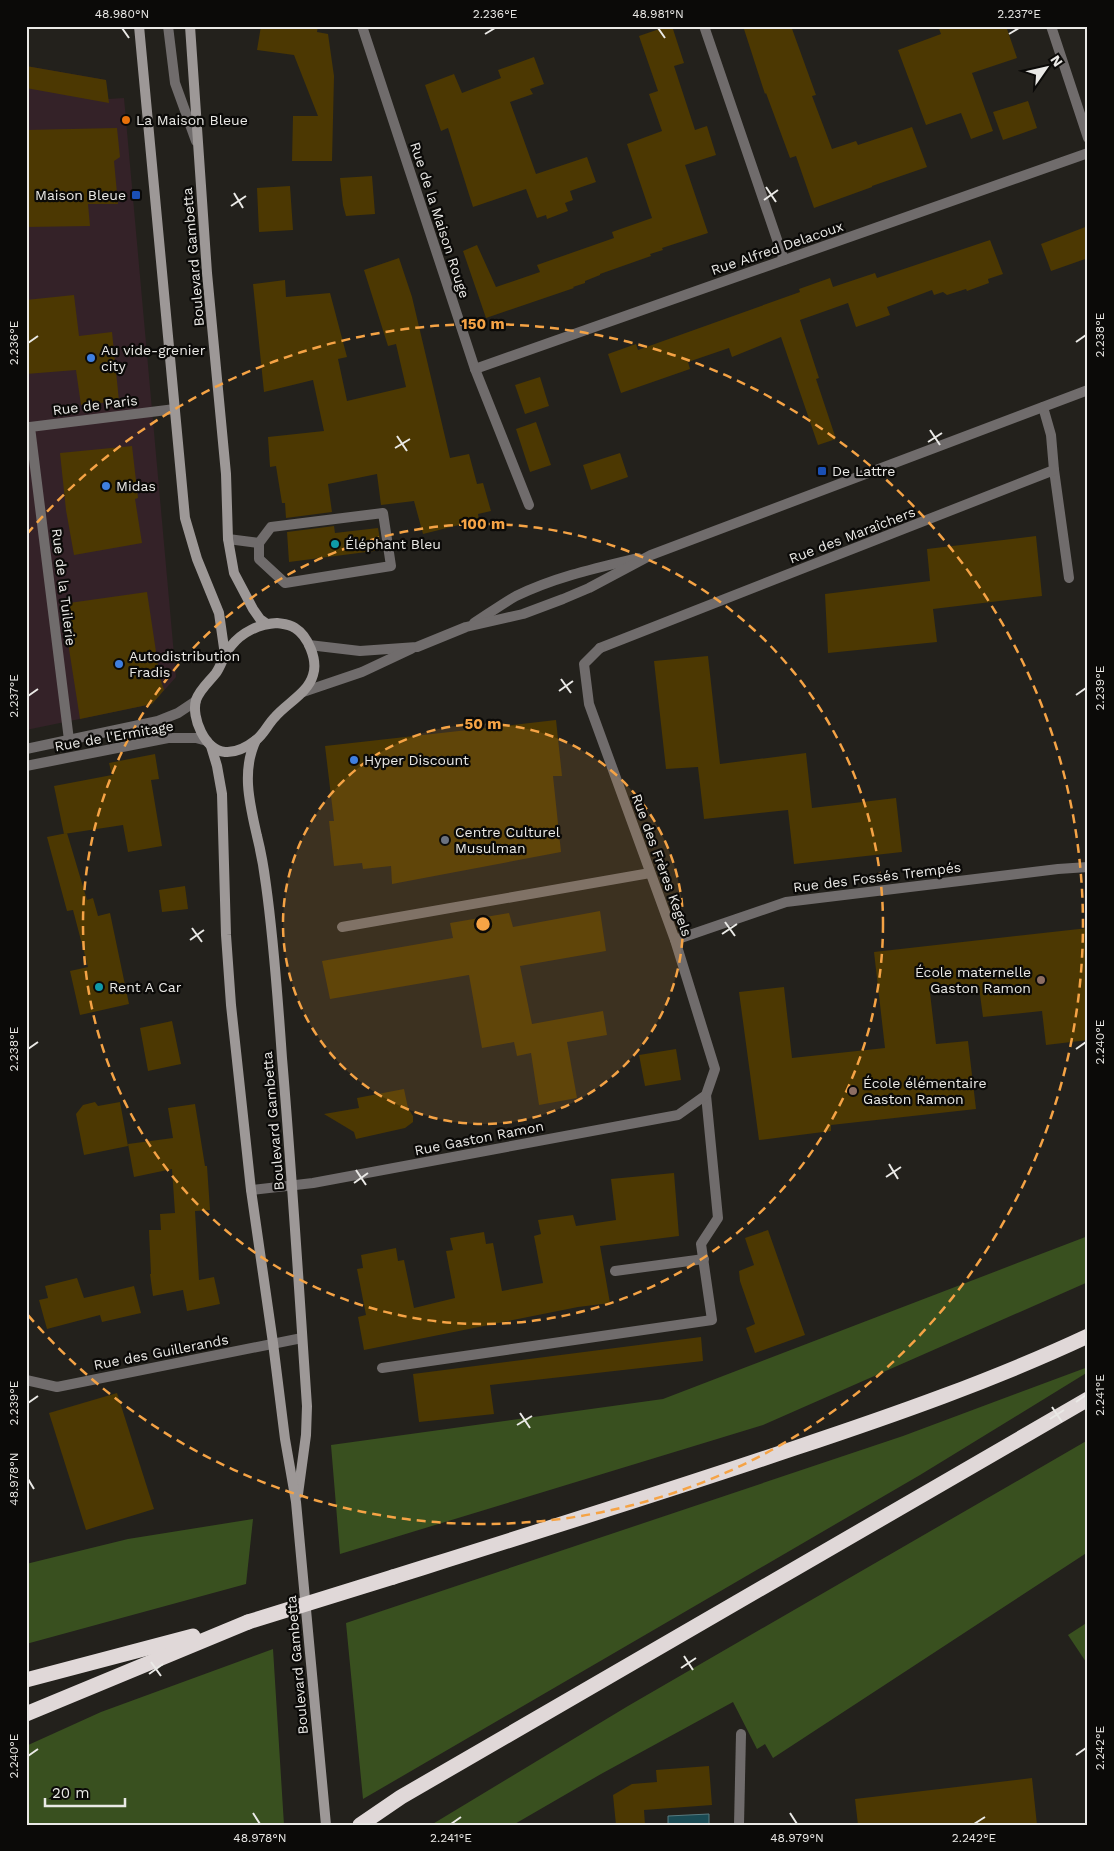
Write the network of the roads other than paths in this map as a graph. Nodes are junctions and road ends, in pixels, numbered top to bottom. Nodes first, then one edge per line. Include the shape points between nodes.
1 (139, 26) edge
2 (168, 26) edge
3 (190, 26) edge
4 (362, 26) edge
5 (704, 26) edge
6 (1051, 26) edge
7 (1088, 138) edge
8 (198, 147) junction
9 (1088, 153) edge
10 (784, 260) junction
11 (475, 368) junction
12 (1088, 390) edge
13 (1043, 407) junction
14 (175, 409) junction
15 (31, 438) joint
16 (1054, 470) junction
17 (529, 505) dead end
18 (228, 539) junction
19 (259, 543) junction
20 (651, 555) junction
21 (1069, 578) dead end
22 (267, 624) junction
23 (466, 627) junction
24 (309, 645) junction
25 (417, 647) junction
26 (600, 648) joint
27 (225, 655) junction
28 (303, 692) junction
29 (196, 701) junction
30 (69, 740) junction
31 (256, 740) junction
32 (209, 744) junction
33 (26, 748) edge
34 (26, 766) edge
35 (1088, 867) edge
36 (650, 873) junction
37 (342, 926) dead end
38 (675, 940) junction
39 (706, 1095) junction
40 (293, 1186) junction
41 (251, 1190) junction
42 (704, 1259) junction
43 (615, 1271) dead end
44 (1088, 1336) edge
45 (302, 1338) junction
46 (273, 1343) junction
47 (382, 1368) dead end
48 (26, 1380) edge
49 (1088, 1399) edge
50 (296, 1502) junction
51 (248, 1622) junction
52 (26, 1680) edge
53 (26, 1714) edge
54 (740, 1734) dead end
55 (326, 1825) edge
56 (360, 1825) edge
57 (739, 1825) edge

1 - 14 main road
2 - 8 street via 175,83
3 - 8 main road, Boulevard Gambetta
4 - 11 street, Rue de la Maison Rouge
5 - 10 street
6 - 7 street
8 - 18 main road, Boulevard Gambetta via 226,474
9 - 10 street, Rue Alfred Delacoux
10 - 11 street, Rue Alfred Delacoux
11 - 17 street, Rue de la Maison Rouge
12 - 13 street
13 - 16 street via 1051,435
13 - 20 street
14 - 15 street, Rue de Paris via 30,427
14 - 27 main road via 185,518 219,613
15 - 30 street, Rue de la Tuilerie
16 - 21 street
16 - 26 street, Rue des Maraîchers
18 - 19 street
18 - 22 main road, Boulevard Gambetta via 234,573 253,609
19 - 19 street via 271,527 384,513 392,566 285,583 259,559
20 - 23 street via 563,599 523,614
20 - 23 street via 555,580 516,596
22 - 24 main road via 288,624 296,628
22 - 27 main road via 242,635
23 - 25 street
24 - 25 street via 360,651
24 - 28 main road via 315,665
25 - 28 street via 362,672
26 - 36 street, Rue des Frères Kegels via 584,664 589,704
27 - 29 main road
28 - 31 main road via 275,717
29 - 30 street, Rue de l'Ermitage via 158,721
29 - 32 main road via 197,720
30 - 33 street, Rue de l'Ermitage
31 - 32 main road via 231,752 222,752
31 - 40 main road, Boulevard Gambetta via 248,782 250,811 266,886 274,955
32 - 34 street, Rue de l'Ermitage via 196,738 168,738
32 - 41 main road, Boulevard Gambetta via 222,794 226,942
35 - 38 street, Rue des Fossés Trempés via 786,902
36 - 37 street
36 - 38 street, Rue des Frères Kegels
38 - 39 street, Rue des Frères Kegels via 716,1069
39 - 40 street, Rue Gaston Ramon via 678,1115
39 - 42 street via 718,1218 701,1244
40 - 41 street, Rue Gaston Ramon
40 - 45 main road, Boulevard Gambetta
41 - 46 main road, Boulevard Gambetta
42 - 43 street
42 - 47 street via 712,1320
44 - 51 highway, bridge via 897,1414 733,1470
45 - 46 street, Rue des Guillerands
45 - 50 main road, Boulevard Gambetta via 306,1435
46 - 48 street, Rue des Guillerands via 57,1387
46 - 50 main road, Boulevard Gambetta
49 - 56 highway via 401,1797
50 - 55 main road, Boulevard Gambetta
51 - 52 highway
51 - 53 highway
54 - 57 street

